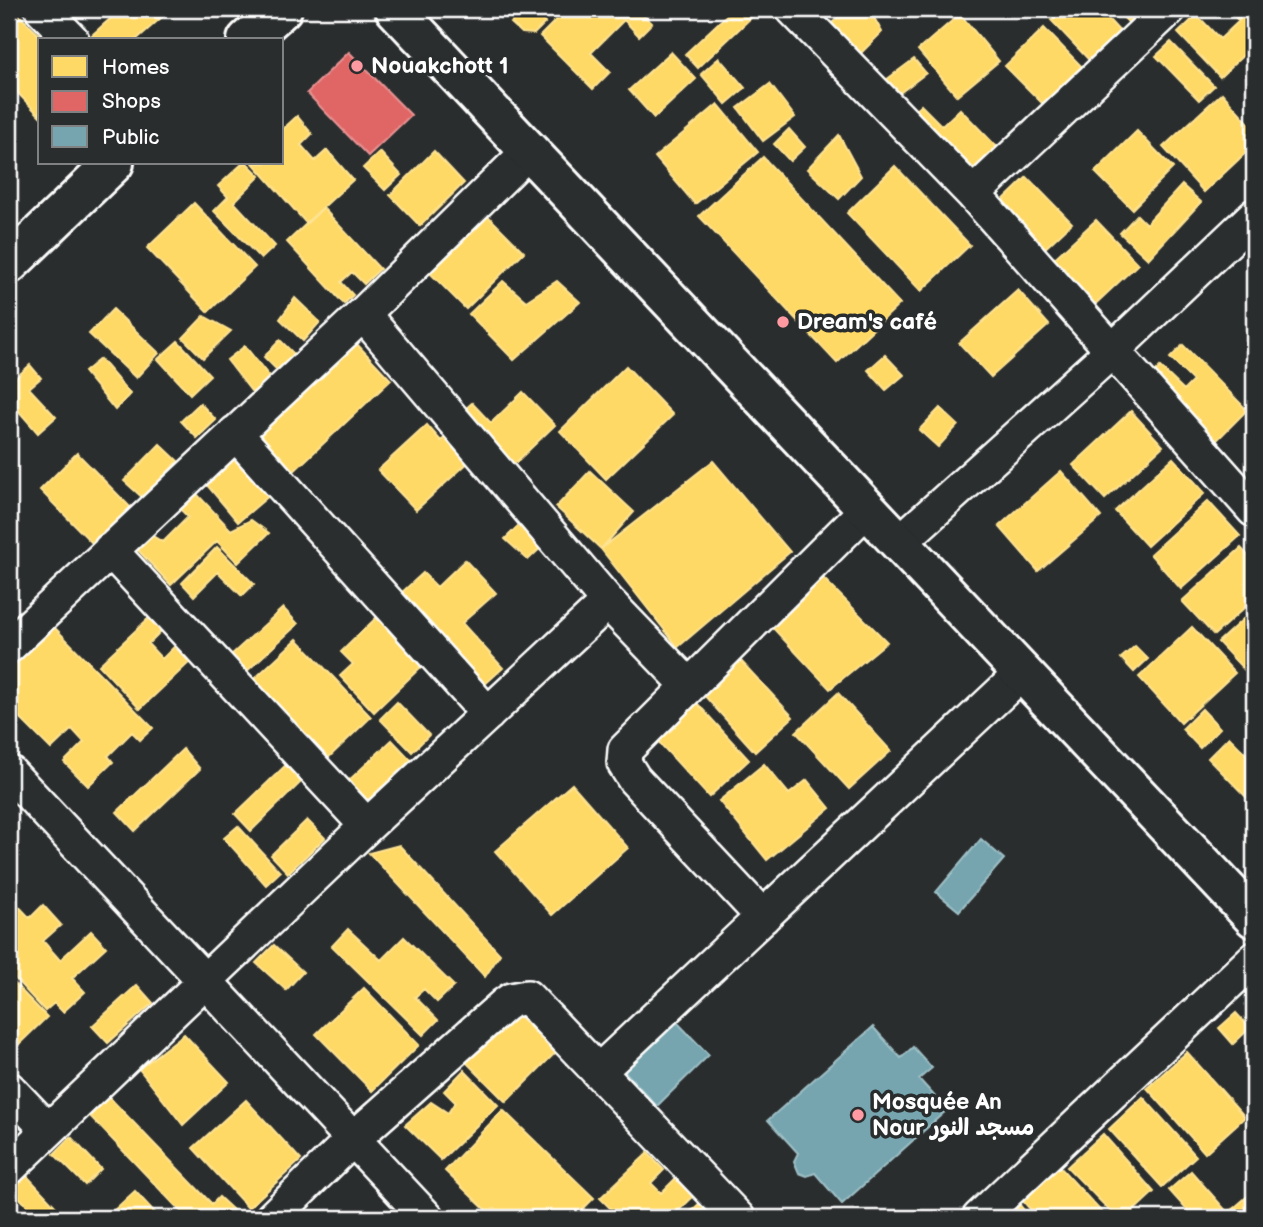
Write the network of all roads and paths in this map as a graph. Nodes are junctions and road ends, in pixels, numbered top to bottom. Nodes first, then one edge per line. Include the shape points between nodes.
1 (42, 9) edge
2 (282, 9) edge
3 (395, 9) edge
4 (793, 9) edge
5 (1169, 9) edge
6 (70, 38) edge
7 (249, 38) edge
8 (530, 150) junction
9 (113, 164) edge
10 (973, 194) junction
11 (1254, 216) edge
12 (9, 264) edge
13 (363, 314) junction
14 (1112, 351) junction
15 (235, 433) junction
16 (868, 508) junction
17 (1254, 508) edge
18 (900, 542) junction
19 (110, 550) junction
20 (608, 602) junction
21 (9, 646) edge
22 (1023, 673) junction
23 (689, 687) junction
24 (488, 714) junction
25 (9, 772) edge
26 (367, 826) junction
27 (763, 917) junction
28 (1254, 918) edge
29 (1254, 959) edge
30 (204, 981) junction
31 (598, 1072) junction
32 (9, 1089) edge
33 (48, 1130) junction
34 (352, 1139) junction
35 (9, 1168) edge
36 (272, 1218) edge
37 (426, 1218) edge
38 (738, 1218) edge
39 (979, 1218) edge

1 - 6 street
2 - 7 street
3 - 8 street
4 - 10 street
5 - 10 street
8 - 13 street
8 - 16 street
9 - 12 street
10 - 14 street
11 - 14 street
13 - 15 street
13 - 20 street
14 - 17 street
14 - 18 street
15 - 19 street
15 - 24 street
16 - 18 street
16 - 23 street
18 - 22 street
19 - 21 street
19 - 26 street
20 - 23 street
20 - 24 street
22 - 27 street
22 - 28 street
23 - 27 street via 625,750 624,763
24 - 26 street
25 - 30 street
26 - 30 street
27 - 31 street
29 - 39 street
30 - 33 street
30 - 34 street
31 - 34 street via 527,998 511,1000
31 - 38 street
32 - 33 street
33 - 35 street
34 - 36 street
34 - 37 street

